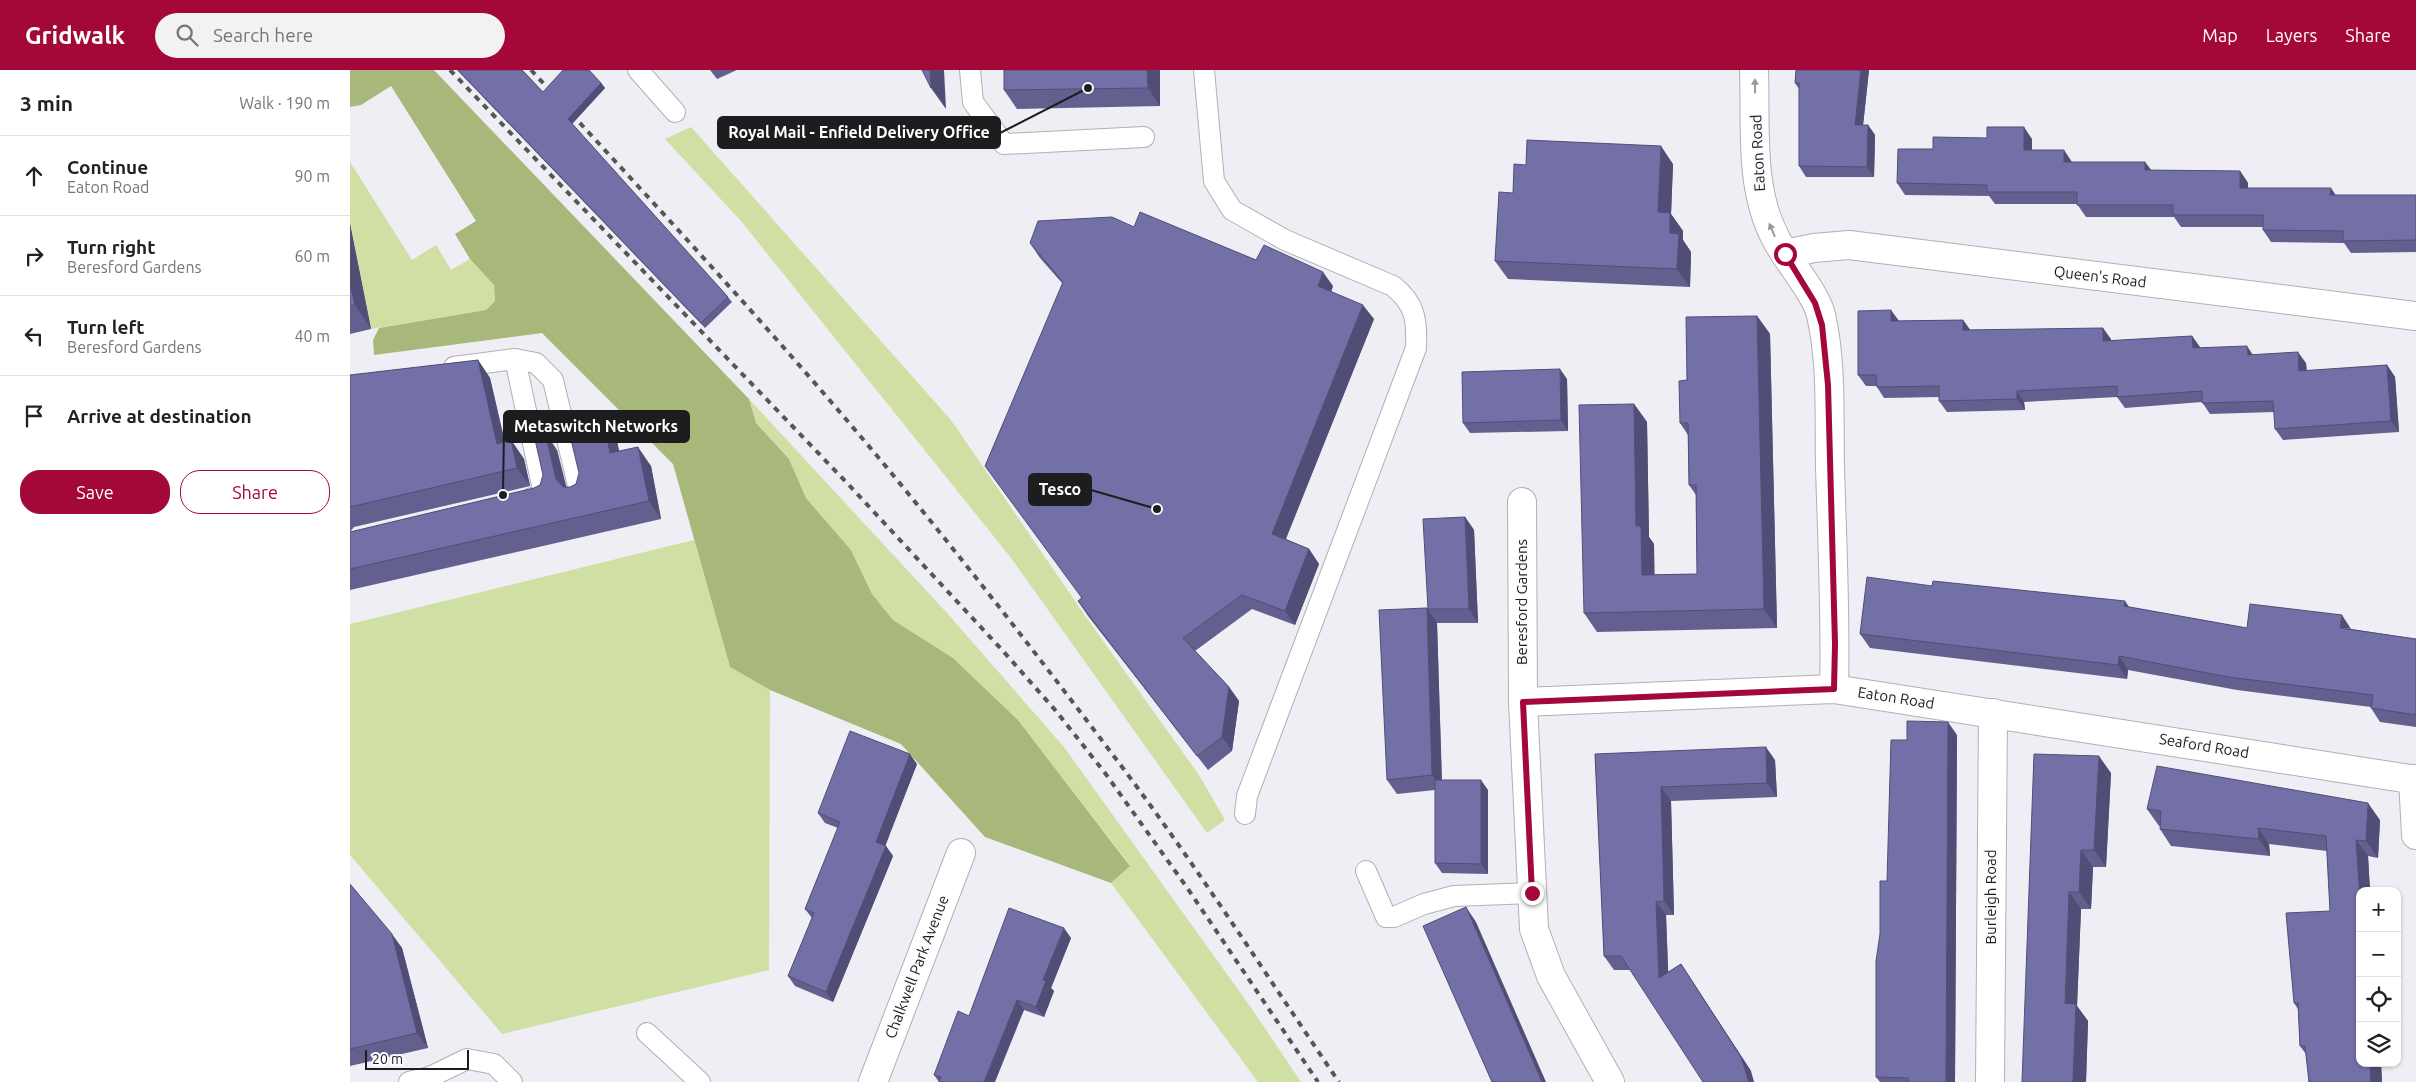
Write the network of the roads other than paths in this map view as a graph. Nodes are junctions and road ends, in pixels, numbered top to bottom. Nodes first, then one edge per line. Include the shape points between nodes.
1 (638, 70) edge
2 (970, 70) edge
3 (1204, 70) edge
4 (1754, 70) edge
5 (675, 112) dead end
6 (1144, 138) dead end
7 (1785, 254) junction
8 (2416, 316) edge
9 (516, 359) junction
10 (436, 369) edge
11 (580, 494) edge
12 (516, 502) edge
13 (1522, 502) dead end
14 (1834, 689) junction
15 (1523, 702) junction
16 (1993, 713) junction
17 (2414, 780) edge
18 (1245, 814) dead end
19 (2416, 835) edge
20 (961, 853) dead end
21 (1366, 871) dead end
22 (1532, 893) junction
23 (647, 1033) dead end
24 (409, 1082) edge
25 (512, 1082) edge
26 (700, 1082) edge
27 (873, 1082) edge
28 (1610, 1082) edge
29 (1990, 1082) edge

1 - 5 lane
2 - 6 lane via 973,102 1004,144
3 - 18 lane via 1214,180 1232,210 1285,240 1393,286 1405,296 1417,320 1416,348 1247,796
7 -> 4 street, Eaton Road via 1775,238 1760,197
7 - 8 street, Queen's Road via 1849,246
7 - 14 street, Eaton Road via 1815,303 1822,325 1828,385
9 - 10 lane
9 - 11 lane via 536,363 553,380
9 - 12 lane via 544,495
13 - 15 street, Beresford Gardens
14 - 15 street
14 - 16 street, Eaton Road
15 - 22 street, Beresford Gardens
16 - 17 street, Seaford Road
16 - 29 street, Burleigh Road
17 - 19 street
20 - 27 street, Chalkwell Park Avenue
21 - 22 lane via 1386,917 1454,896
22 - 28 street, Beresford Gardens via 1534,929 1551,976
23 - 26 lane
24 - 25 lane via 466,1059 494,1064

